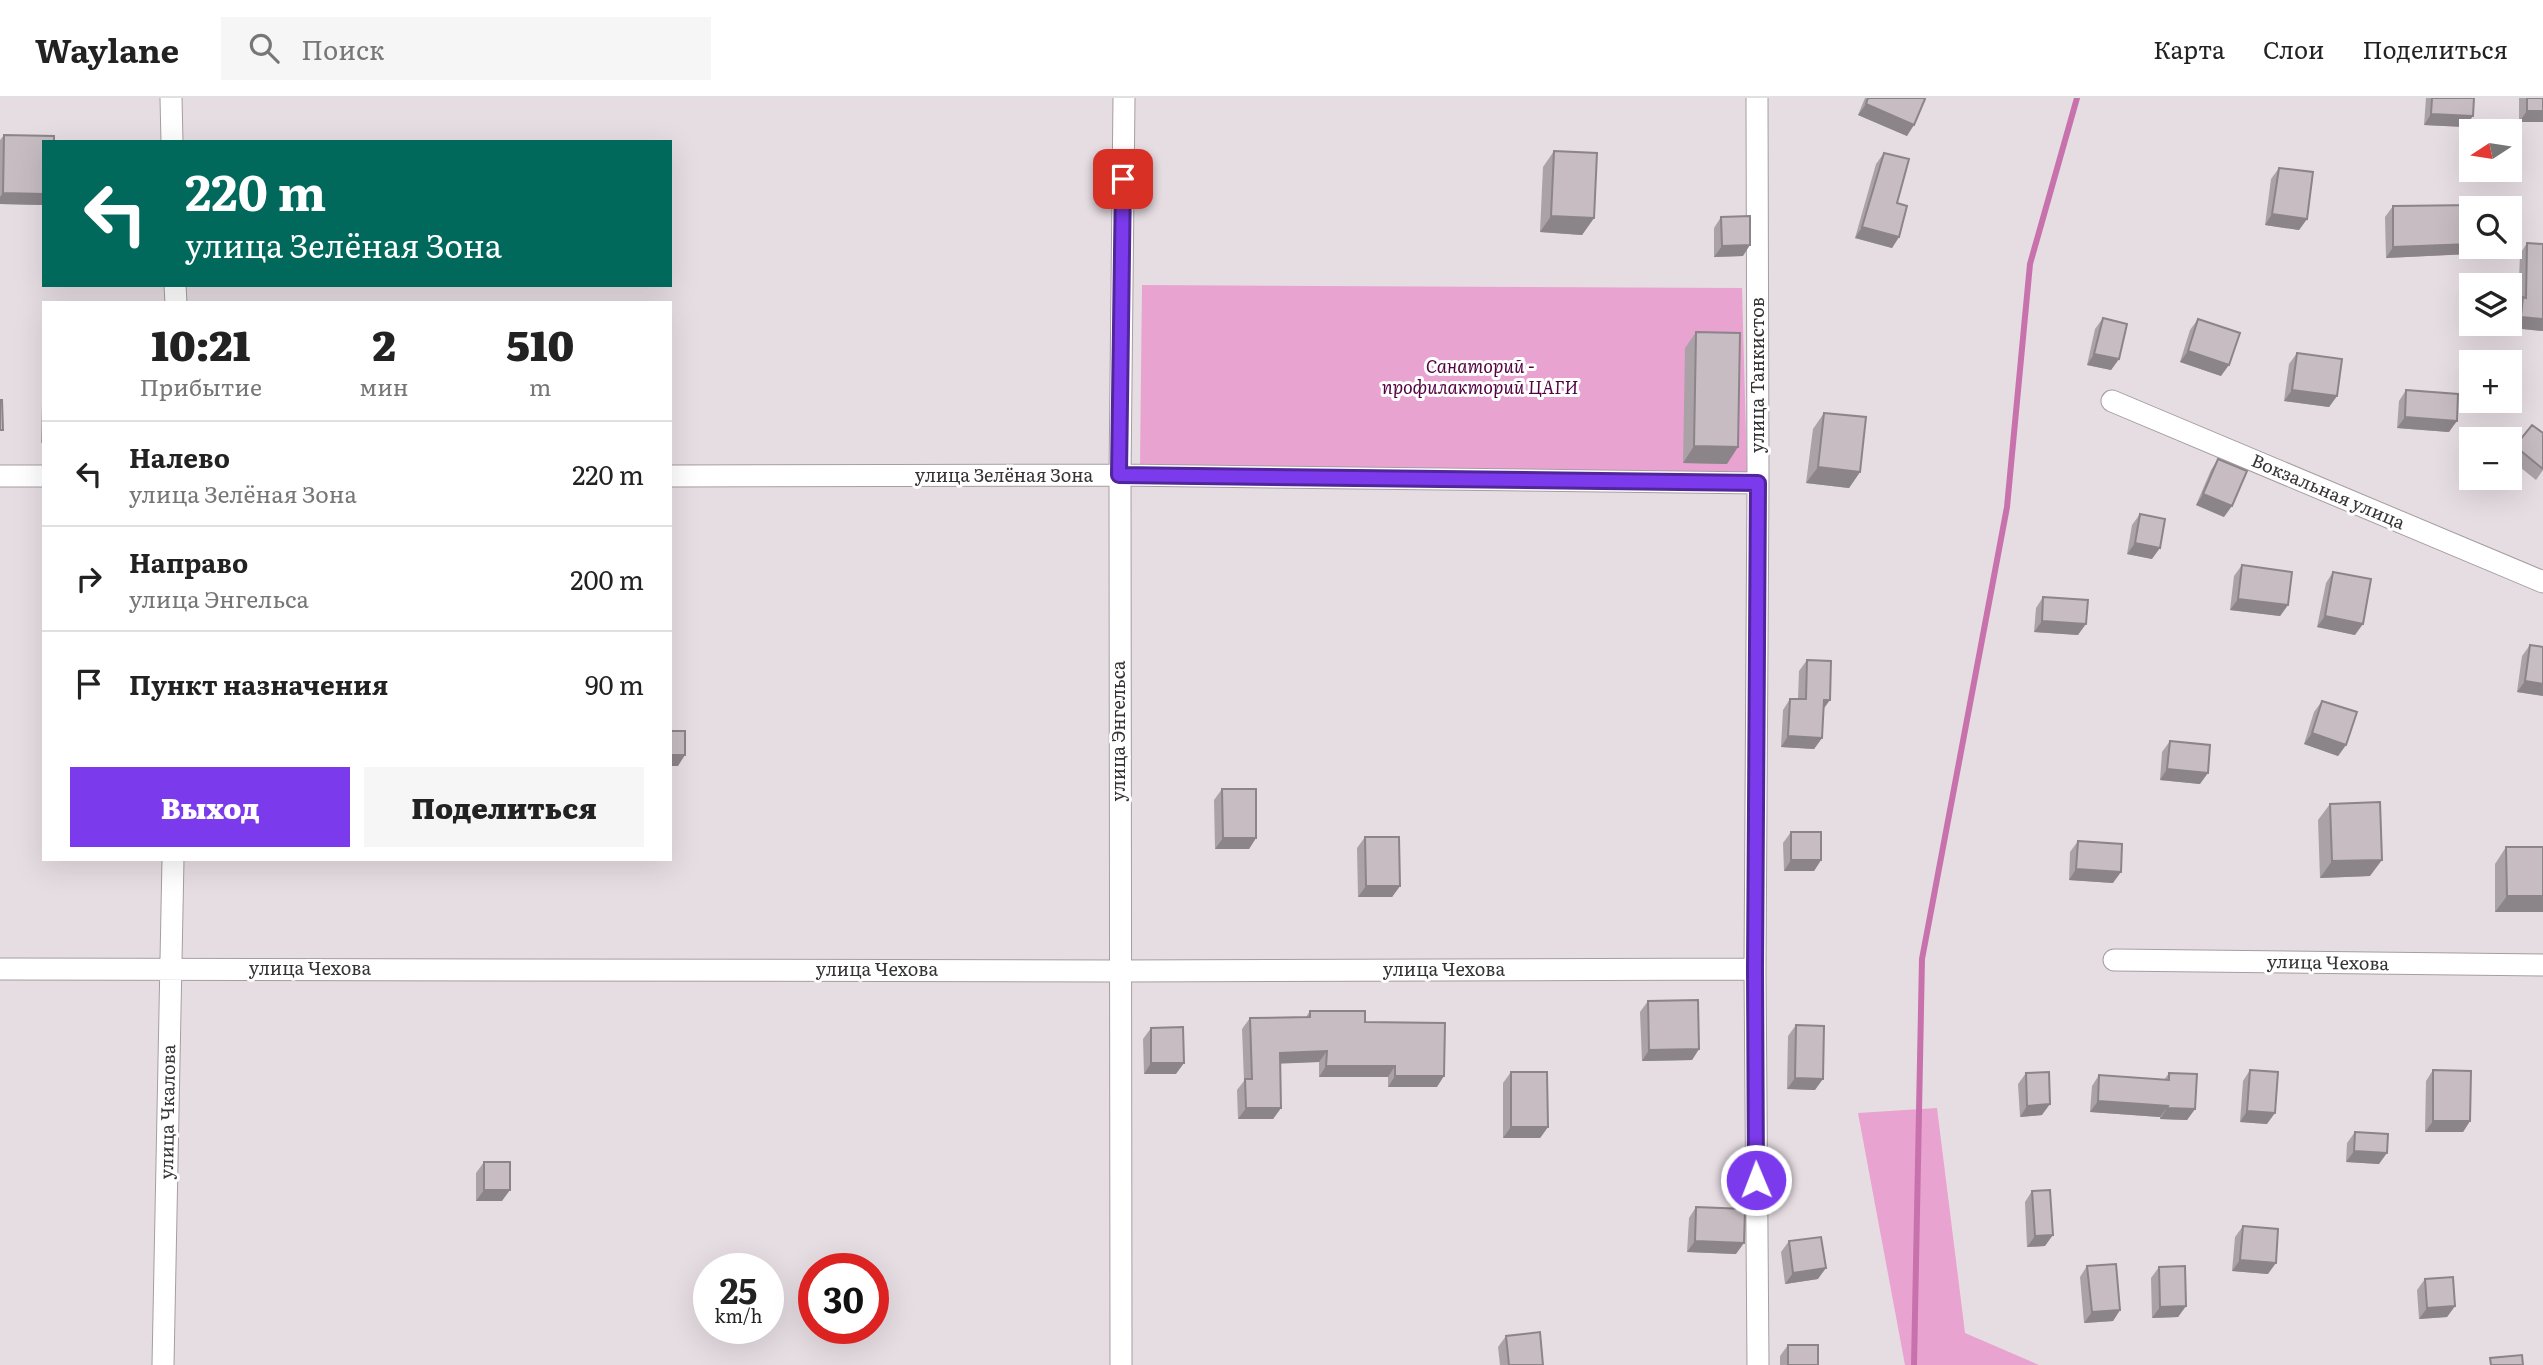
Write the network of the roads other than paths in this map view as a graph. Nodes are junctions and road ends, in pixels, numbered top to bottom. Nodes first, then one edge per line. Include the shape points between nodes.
1 (171, 98) edge
2 (1124, 98) edge
3 (1757, 98) edge
4 (172, 140) edge
5 (2112, 401) dead end
6 (1119, 475) junction
7 (0, 476) edge
8 (42, 476) edge
9 (672, 476) edge
10 (1758, 483) junction
11 (2543, 582) edge
12 (173, 861) edge
13 (2114, 961) dead end
14 (2543, 965) edge
15 (171, 968) junction
16 (0, 969) edge
17 (1755, 969) junction
18 (1119, 971) junction
19 (163, 1365) edge
20 (1121, 1365) edge
21 (1758, 1365) edge

1 - 4 street
2 - 6 street, улица Энгельса
3 - 10 street, улица Танкистов
5 - 11 street, Вокзальная улица
6 - 9 street, улица Зелёная Зона
6 - 10 street, улица Зелёная Зона
6 - 18 street, улица Энгельса
7 - 8 street
10 - 17 street, улица Танкистов
12 - 15 street, улица Чкалова
13 - 14 street, улица Чехова
15 - 16 street, улица Чехова
15 - 18 street, улица Чехова
15 - 19 street, улица Чкалова
17 - 18 street, улица Чехова
17 - 21 street, улица Танкистов
18 - 20 street, улица Энгельса

